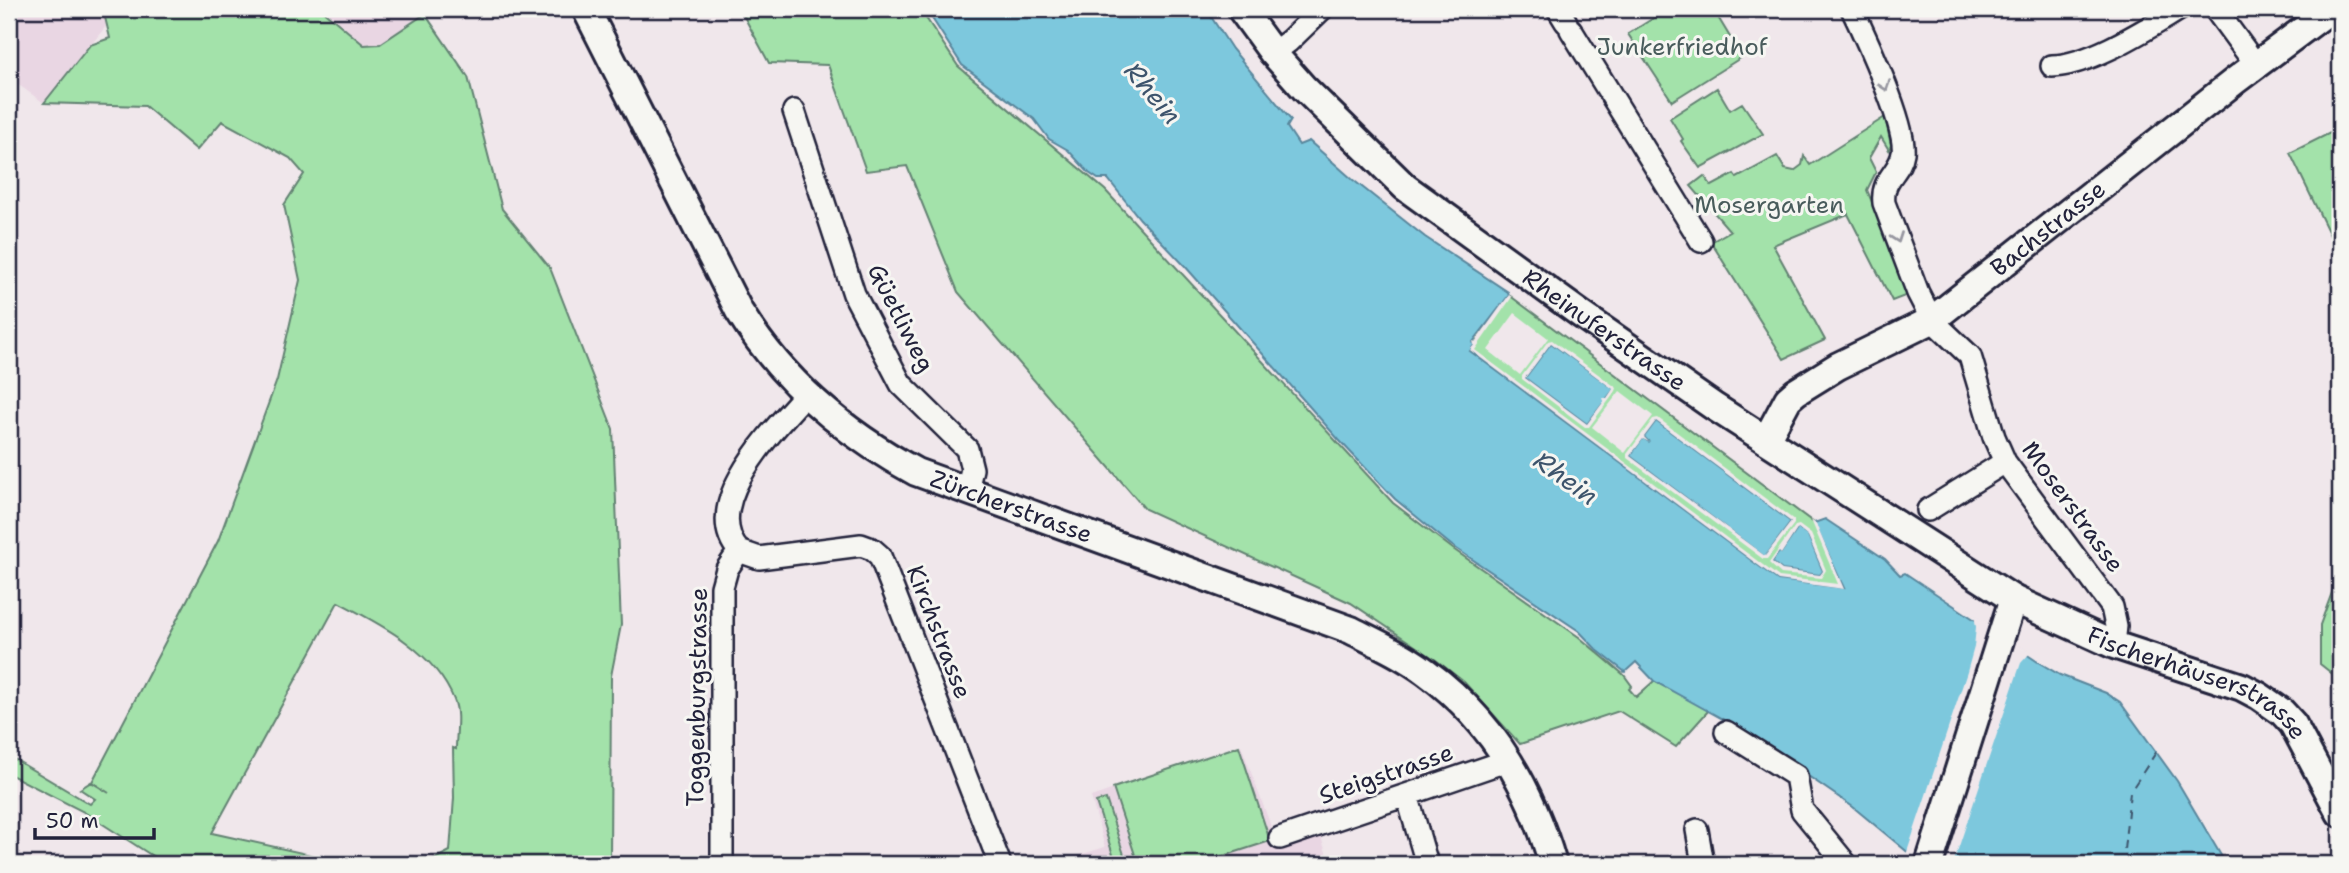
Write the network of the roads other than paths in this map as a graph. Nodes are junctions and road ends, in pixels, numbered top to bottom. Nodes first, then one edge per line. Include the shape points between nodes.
1 (586, 9) edge
2 (1241, 9) edge
3 (1322, 9) edge
4 (1852, 9) edge
5 (2180, 9) edge
6 (2215, 9) edge
7 (2331, 9) edge
8 (1565, 20) edge
9 (1273, 53) junction
10 (2256, 65) junction
11 (2052, 66) dead end
12 (794, 111) dead end
13 (1701, 241) dead end
14 (1932, 320) junction
15 (805, 396) junction
16 (1766, 440) junction
17 (2006, 462) junction
18 (967, 491) junction
19 (1928, 510) dead end
20 (740, 551) junction
21 (2009, 608) junction
22 (2114, 645) junction
23 (1726, 732) dead end
24 (1498, 763) junction
25 (1407, 795) junction
26 (2340, 813) edge
27 (1698, 830) dead end
28 (1280, 838) dead end
29 (722, 864) edge
30 (1000, 864) edge
31 (1427, 864) edge
32 (1553, 864) edge
33 (1703, 864) edge
34 (1846, 864) edge
35 (1929, 864) edge

1 - 15 main road, Zürcherstrasse via 739,311
2 - 9 main road, Rheinuferstrasse
3 - 9 street
4 -> 14 street, Moserstrasse via 1903,139 1901,160 1885,185 1884,202
5 - 11 street via 2125,41 2067,65
6 - 10 street
7 - 10 main road, Bachstrasse
8 - 13 street
9 - 16 main road, Rheinuferstrasse via 1338,124 1405,187
10 - 14 main road, Bachstrasse
12 - 18 street, Güetliweg via 854,294 901,384 967,449 972,469
14 - 16 main road, Bachstrasse via 1845,362 1796,392 1773,422
14 - 17 street, Moserstrasse via 1970,356
15 - 18 main road, Zürcherstrasse via 900,463
15 - 20 street via 741,474 727,529
16 - 21 main road, Rheinuferstrasse
17 - 19 street
17 - 22 street, Moserstrasse via 2112,607
18 - 24 main road, Zürcherstrasse via 1370,639 1425,671 1456,696 1480,721
20 - 29 street, Toggenburgstrasse via 727,569 722,587
20 - 30 street, Kirchstrasse via 759,558 861,545 880,556
21 - 22 main road, Fischerhäuserstrasse
21 - 35 main road
22 - 26 main road, Fischerhäuserstrasse via 2242,687 2282,712 2306,746
23 - 34 street via 1796,776 1802,810
24 - 25 street, Steigstrasse
24 - 32 main road, Zürcherstrasse via 1543,828
25 - 28 street, Steigstrasse
25 - 31 street
27 - 33 street

